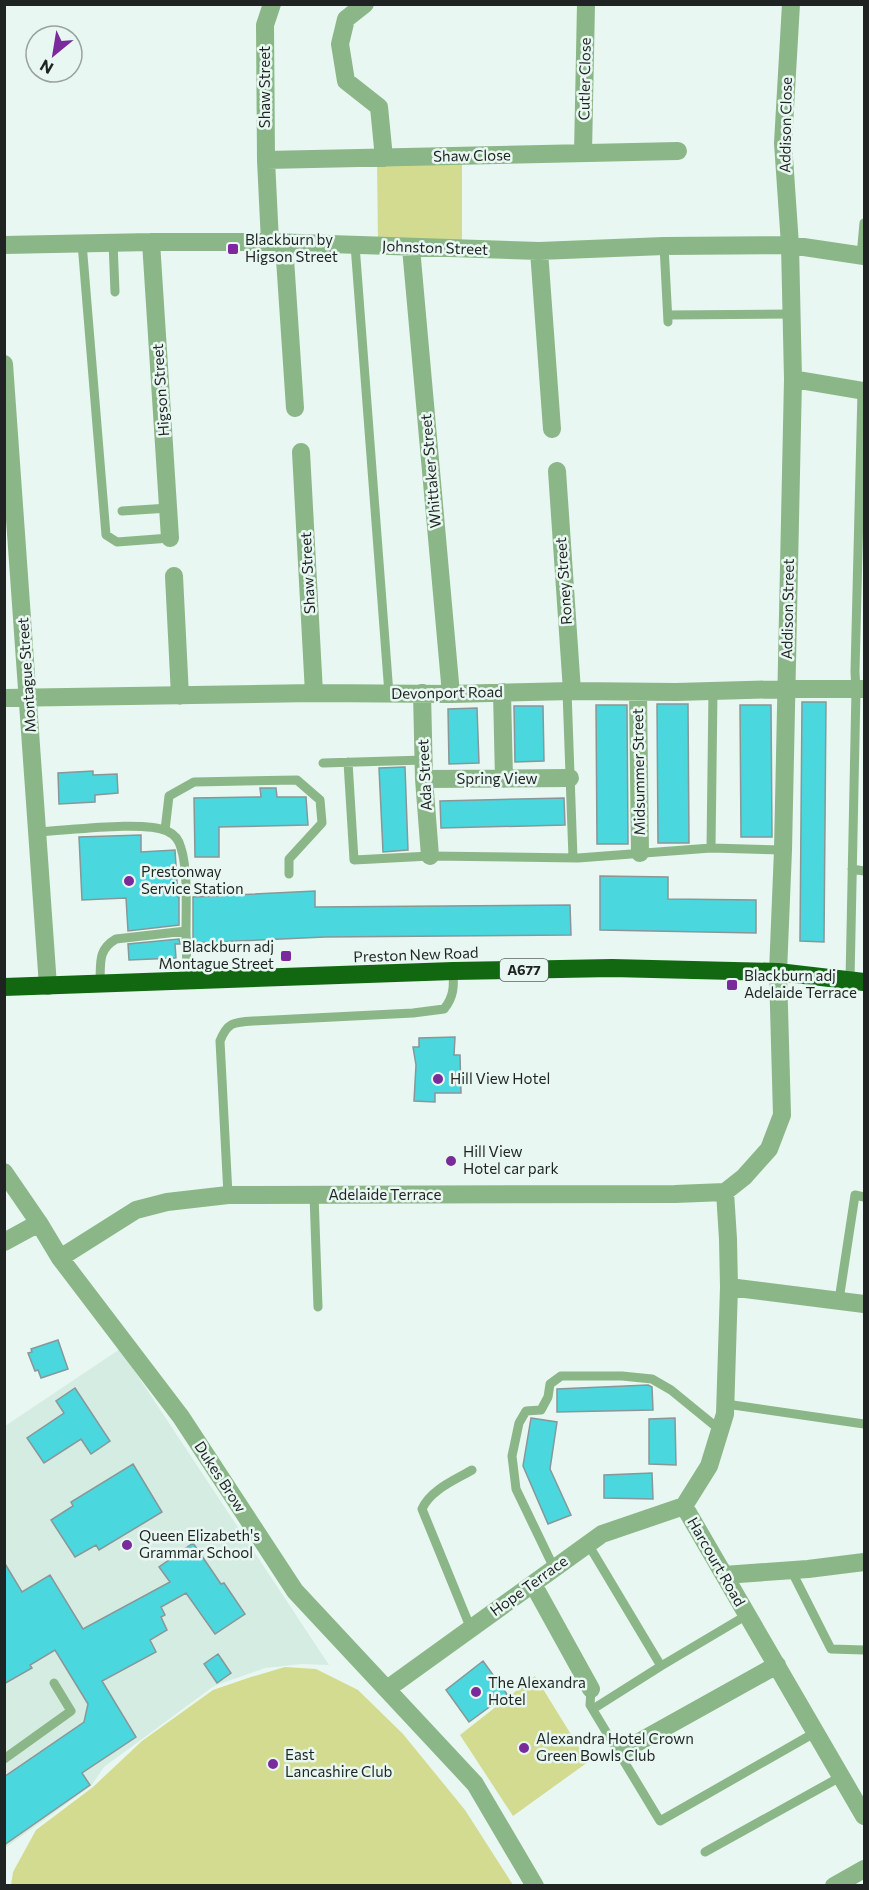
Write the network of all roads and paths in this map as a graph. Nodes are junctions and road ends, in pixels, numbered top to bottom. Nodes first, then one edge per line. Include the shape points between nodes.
1 (272, 4) edge
2 (365, 4) edge
3 (586, 4) edge
4 (791, 4) edge
5 (678, 151) dead end
6 (583, 153) junction
7 (384, 158) junction
8 (266, 160) junction
9 (864, 223) edge
10 (113, 242) junction
11 (151, 242) junction
12 (82, 243) junction
13 (277, 243) junction
14 (4, 245) edge
15 (355, 245) junction
16 (789, 245) junction
17 (664, 246) junction
18 (411, 248) junction
19 (538, 251) junction
20 (863, 256) edge
21 (115, 292) dead end
22 (792, 314) junction
23 (4, 364) edge
24 (793, 379) junction
25 (863, 391) edge
26 (295, 408) dead end
27 (6, 425) edge
28 (552, 429) dead end
29 (301, 452) dead end
30 (557, 471) dead end
31 (169, 508) junction
32 (122, 511) dead end
33 (170, 538) joint
34 (174, 576) dead end
35 (787, 689) junction
36 (860, 690) edge
37 (569, 691) junction
38 (713, 691) junction
39 (502, 692) junction
40 (638, 692) junction
41 (314, 693) junction
42 (422, 693) junction
43 (388, 694) junction
44 (451, 694) junction
45 (180, 696) junction
46 (4, 698) edge
47 (29, 699) junction
48 (424, 760) junction
49 (348, 762) junction
50 (323, 763) dead end
51 (570, 778) junction
52 (424, 779) junction
53 (504, 779) junction
54 (165, 830) junction
55 (38, 832) junction
56 (711, 848) junction
57 (783, 850) junction
58 (640, 853) junction
59 (430, 856) junction
60 (573, 858) junction
61 (852, 869) junction
62 (864, 871) edge
63 (289, 874) dead end
64 (186, 931) junction
65 (453, 971) junction
66 (778, 972) junction
67 (187, 981) junction
68 (857, 981) edge
69 (100, 984) junction
70 (48, 986) junction
71 (4, 987) edge
72 (4, 1172) edge
73 (725, 1192) junction
74 (228, 1195) junction
75 (314, 1195) junction
76 (864, 1197) edge
77 (39, 1223) junction
78 (4, 1242) edge
79 (60, 1258) junction
80 (729, 1287) junction
81 (839, 1300) junction
82 (864, 1304) edge
83 (318, 1307) dead end
84 (726, 1404) junction
85 (864, 1424) edge
86 (720, 1430) junction
87 (472, 1470) dead end
88 (684, 1506) junction
89 (588, 1544) junction
90 (864, 1562) edge
91 (554, 1568) junction
92 (791, 1570) junction
93 (724, 1575) junction
94 (533, 1584) junction
95 (747, 1615) junction
96 (471, 1629) junction
97 (864, 1650) edge
98 (777, 1665) junction
99 (661, 1666) junction
100 (54, 1683) dead end
101 (387, 1689) junction
102 (591, 1689) joint
103 (593, 1709) junction
104 (816, 1732) junction
105 (619, 1753) junction
106 (4, 1759) edge
107 (842, 1776) junction
108 (864, 1816) edge
109 (705, 1852) dead end
110 (864, 1869) edge
111 (535, 1886) edge
112 (834, 1886) edge

1 - 8 street, Shaw Street via 265,25
2 - 7 street via 346,18 340,44 346,81 379,107
3 - 6 street, Cutler Close
4 - 16 street, Addison Close via 783,143
5 - 6 street, Shaw Close
6 - 7 street, Shaw Close
7 - 8 street, Shaw Close
8 - 13 street, Shaw Street
9 - 20 lane
10 - 11 street, Johnston Street
10 - 12 street, Johnston Street
10 - 21 lane
11 - 13 street, Johnston Street
11 - 31 street, Higson Street
12 - 14 street, Johnston Street
12 - 33 lane via 106,535 117,542
13 - 15 street, Johnston Street
13 - 26 street, Shaw Street
15 - 18 street, Johnston Street
15 - 43 lane
16 - 17 street, Johnston Street
16 - 20 street, Johnston Street
16 - 22 street, Addison Street
17 - 19 street, Johnston Street
17 - 22 lane via 668,318
18 - 19 street, Johnston Street
18 - 44 street, Whittaker Street
19 - 28 street
22 - 24 street, Addison Street
23 - 27 street, Montague Street
24 - 25 street
24 - 35 street, Addison Street
25 - 36 lane via 855,672
27 - 47 street, Montague Street
29 - 41 street, Shaw Street
30 - 37 street, Roney Street
31 - 32 lane
31 - 33 street, Higson Street
34 - 45 street
35 - 36 street, Devonport Road
35 - 38 street, Devonport Road
35 - 57 street, Addison Street
36 - 61 lane
37 - 39 street, Devonport Road
37 - 40 street, Devonport Road
37 - 51 lane
38 - 40 street, Devonport Road
38 - 56 lane
39 - 44 street, Devonport Road
39 - 53 street
40 - 58 street, Midsummer Street
41 - 43 street, Devonport Road
41 - 45 street, Devonport Road
42 - 43 street, Devonport Road
42 - 44 street, Devonport Road
42 - 48 street, Ada Street
45 - 47 street, Devonport Road
46 - 47 street, Devonport Road
47 - 55 street, Montague Street
48 - 49 lane
48 - 52 street, Ada Street
49 - 50 lane
49 - 59 lane via 354,860
51 - 53 street, Spring View
51 - 60 lane
52 - 53 street, Spring View
52 - 59 street, Ada Street
54 - 55 lane via 136,826
54 - 63 lane via 169,796 194,782 297,780 320,800 322,823 290,858
54 - 64 lane via 175,836 181,847
55 - 70 street, Montague Street
56 - 57 lane
56 - 58 lane
57 - 66 street, Addison Street
58 - 60 lane
59 - 60 lane
61 - 62 lane
61 - 68 lane
64 - 67 lane
64 - 69 lane via 116,939 107,944 102,953
65 - 66 highway, Preston New Road / A677 via 612,968
65 - 67 highway, Preston New Road / A677
65 - 74 lane via 452,999 444,1009 230,1024 220,1041
66 - 68 highway, Preston New Road / A677
66 - 73 street via 782,1115 769,1149
67 - 69 highway, Preston New Road / A677
69 - 70 highway, Preston New Road / A677
70 - 71 highway, Preston New Road / A677
72 - 77 street, Dukes Brow
73 - 75 street, Adelaide Terrace
73 - 80 street
74 - 75 street, Adelaide Terrace
74 - 79 street, Adelaide Terrace via 136,1210
75 - 83 lane
76 - 81 lane via 855,1195
77 - 78 street
77 - 79 street, Dukes Brow
79 - 101 street, Dukes Brow via 181,1417 295,1591
80 - 81 street
80 - 84 street, Harcourt Road
81 - 82 street
84 - 85 lane
84 - 86 street, Harcourt Road
86 - 88 street, Harcourt Road via 709,1466
86 - 91 lane via 652,1379 561,1376 550,1384 540,1410 526,1411 519,1423 512,1456 516,1489
87 - 96 lane via 434,1493 422,1509
88 - 89 street, Hope Terrace via 602,1534
88 - 93 street, Harcourt Road
89 - 91 street, Hope Terrace
89 - 99 lane
90 - 92 street
91 - 94 street, Hope Terrace
92 - 93 street
92 - 97 lane via 831,1649
93 - 95 street, Harcourt Road
94 - 96 street, Hope Terrace
94 - 102 street
95 - 98 street, Harcourt Road
95 - 99 lane
96 - 101 street, Hope Terrace
98 - 104 street, Harcourt Road
98 - 105 street
99 - 103 lane
100 - 106 lane via 71,1711
101 - 111 street, Dukes Brow via 475,1784
102 - 103 lane
103 - 105 lane
104 - 105 lane via 660,1821
104 - 107 street, Harcourt Road
107 - 108 street, Harcourt Road
107 - 109 lane
110 - 112 street

